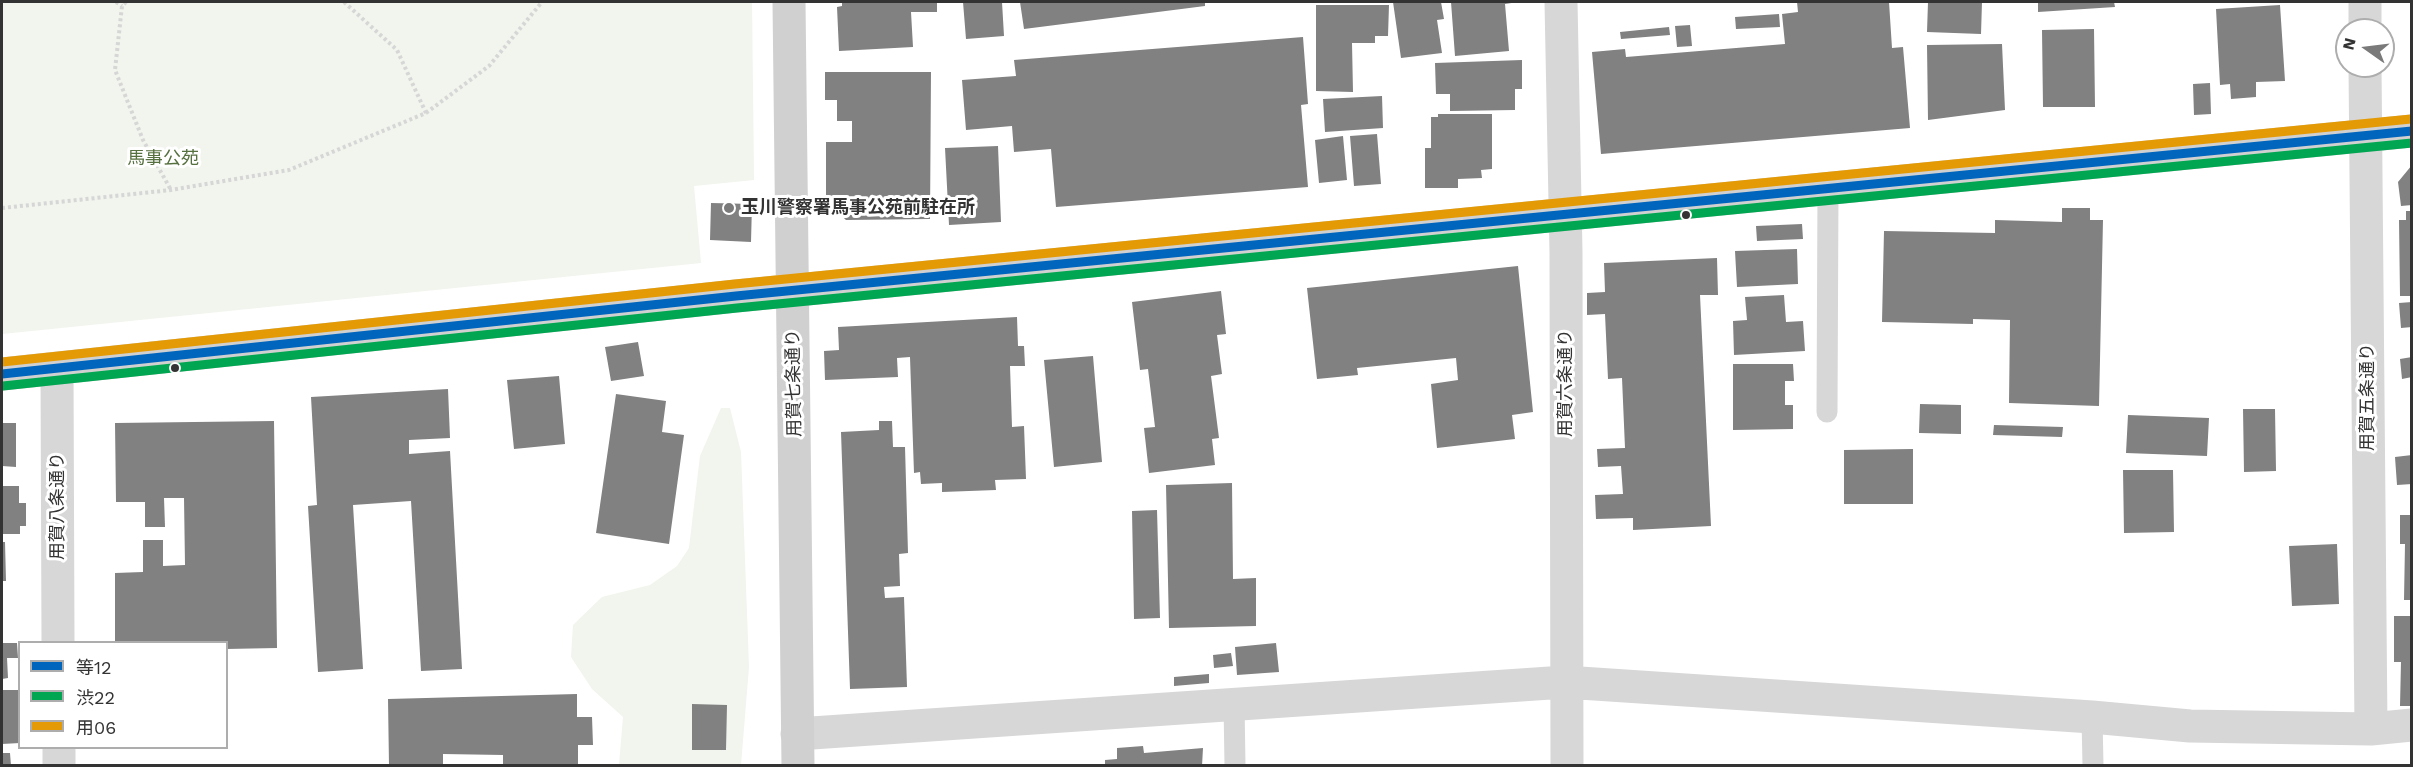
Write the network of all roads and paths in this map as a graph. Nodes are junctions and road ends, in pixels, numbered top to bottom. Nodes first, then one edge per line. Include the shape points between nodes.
1 (116, 2) edge
2 (344, 2) edge
3 (542, 2) edge
4 (789, 2) edge
5 (1561, 2) edge
6 (2365, 2) edge
7 (124, 4) edge
8 (2365, 18) edge
9 (2365, 78) edge
10 (426, 113) junction
11 (2412, 131) edge
12 (2366, 137) junction
13 (1828, 189) junction
14 (171, 190) junction
15 (2, 208) edge
16 (1565, 215) junction
17 (793, 292) junction
18 (57, 369) junction
19 (2, 374) edge
20 (1827, 412) dead end
21 (58, 641) edge
22 (1565, 682) junction
23 (1234, 703) junction
24 (2092, 717) junction
25 (2412, 725) edge
26 (2371, 729) junction
27 (59, 749) edge
28 (797, 750) edge
29 (59, 765) edge
30 (1235, 765) edge
31 (1567, 765) edge
32 (2092, 765) edge

1 - 7 path
2 - 10 path via 397,50
3 - 10 path via 489,66
4 - 17 street, 用賀七条通り
5 - 16 street, 用賀六条通り
6 - 8 street
7 - 14 path via 115,70 143,140
9 - 12 street, 用賀五条通り
10 - 14 path via 289,170
11 - 12 street
12 - 13 street
12 - 26 street, 用賀五条通り
13 - 16 street
13 - 20 lane
14 - 15 path
16 - 17 street
16 - 22 street, 用賀六条通り
17 - 18 street
17 - 28 street, 用賀七条通り
18 - 19 street
18 - 21 street, 用賀八条通り
22 - 23 street
22 - 24 street
22 - 31 street, 用賀六条通り
23 - 28 street
23 - 30 lane
24 - 26 street via 2190,726
24 - 32 lane
25 - 26 street
27 - 29 street

